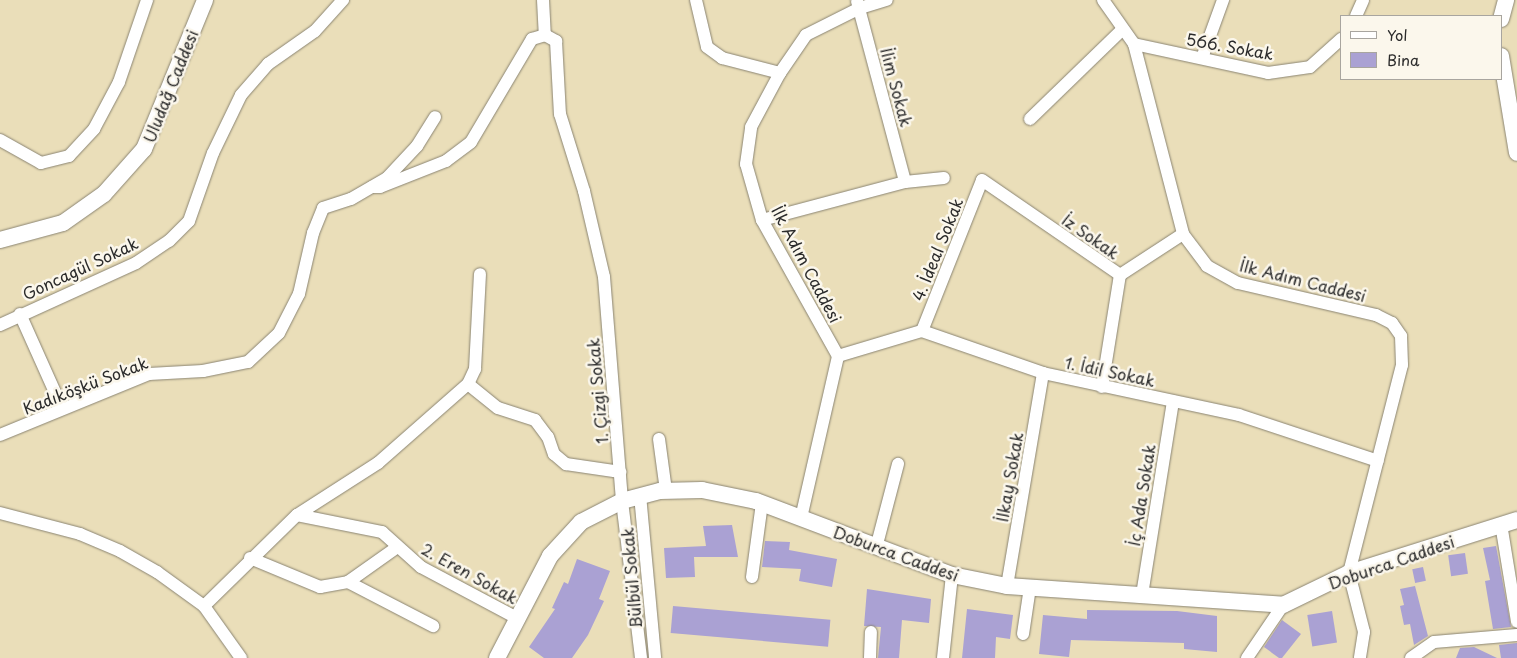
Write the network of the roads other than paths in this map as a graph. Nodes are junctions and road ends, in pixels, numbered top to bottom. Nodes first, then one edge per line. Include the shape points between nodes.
1 (147, 0) edge
2 (205, 0) edge
3 (343, 0) edge
4 (543, 0) edge
5 (696, 0) edge
6 (888, 0) edge
7 (1103, 0) edge
8 (1223, 0) edge
9 (1363, 0) edge
10 (1506, 0) edge
11 (858, 4) edge
12 (1356, 15) edge
13 (1502, 15) edge
14 (1123, 29) junction
15 (545, 35) junction
16 (1340, 40) edge
17 (1134, 44) junction
18 (1202, 58) junction
19 (1502, 62) edge
20 (780, 72) junction
21 (435, 117) dead end
22 (1030, 119) dead end
23 (0, 140) edge
24 (1517, 153) edge
25 (944, 178) dead end
26 (982, 180) joint
27 (905, 182) junction
28 (372, 187) junction
29 (762, 220) junction
30 (1183, 234) junction
31 (0, 240) edge
32 (480, 274) dead end
33 (1120, 275) junction
34 (20, 314) junction
35 (0, 325) edge
36 (922, 330) junction
37 (838, 356) junction
38 (1043, 373) junction
39 (468, 384) junction
40 (1102, 388) junction
41 (1173, 401) junction
42 (62, 408) junction
43 (0, 435) edge
44 (659, 439) dead end
45 (1378, 461) junction
46 (898, 464) dead end
47 (620, 472) junction
48 (666, 491) junction
49 (640, 495) junction
50 (622, 501) junction
51 (762, 503) junction
52 (0, 513) edge
53 (297, 515) junction
54 (801, 518) junction
55 (1509, 522) edge
56 (396, 548) junction
57 (876, 548) junction
58 (250, 558) junction
59 (1349, 573) junction
60 (952, 575) junction
61 (752, 576) dead end
62 (348, 582) junction
63 (1007, 586) junction
64 (1030, 587) junction
65 (1142, 595) junction
66 (1282, 605) junction
67 (204, 606) junction
68 (519, 619) junction
69 (1517, 622) edge
70 (433, 626) dead end
71 (871, 632) dead end
72 (1024, 634) dead end
73 (1517, 635) edge
74 (503, 656) edge
75 (241, 658) edge
76 (641, 658) edge
77 (655, 658) edge
78 (870, 658) edge
79 (943, 658) edge
80 (1247, 658) edge
81 (1360, 658) edge
82 (1411, 658) edge

1 - 23 street via 119,82 94,129 69,156 41,163
2 - 31 main road, Uludağ Caddesi via 144,149 104,194 63,223
3 - 34 street, Goncagül Sokak via 315,31 268,64 241,95 213,153 188,220 169,241 136,264
4 - 15 street
5 - 20 street via 707,47 722,58
6 - 11 street, İlk Adım Caddesi
7 - 14 street, İlk Adım Caddesi
8 - 18 street
9 - 12 street
10 - 13 main road
11 - 20 street, İlk Adım Caddesi via 806,35
11 - 27 street, İlim Sokak
14 - 17 street, İlk Adım Caddesi
14 - 22 street
15 - 28 street via 532,40 471,142 446,161 380,187
15 - 47 street, 1. Çizgi Sokak via 558,45 556,78 560,114 584,191 604,278
16 - 18 street, 566. Sokak via 1310,67 1268,73
17 - 18 street, 566. Sokak
17 - 30 street, İlk Adım Caddesi
19 - 24 main road
20 - 29 street, İlk Adım Caddesi via 751,127 746,164
21 - 28 street, Kadıköşkü Sokak via 417,146 387,178
25 - 27 street
26 - 33 street, İz Sokak
26 - 36 street, 4. İdeal Sokak
27 - 29 street
28 - 42 street, Kadıköşkü Sokak via 351,199 323,208 313,233 299,294 279,333 248,362 204,371 149,374
29 - 37 street, İlk Adım Caddesi
30 - 33 street, İz Sokak
30 - 45 street, İlk Adım Caddesi via 1207,266 1238,283 1376,315 1392,323 1401,336 1402,365
32 - 39 street via 475,369
33 - 40 street
34 - 35 street, Goncagül Sokak
34 - 42 street
36 - 37 street
36 - 38 street, 1. İdil Sokak
37 - 54 street
38 - 40 street, 1. İdil Sokak
38 - 63 street, İlkay Sokak
39 - 47 street via 498,408 535,420 548,437 554,454 566,464
39 - 53 street via 378,463
40 - 41 street, 1. İdil Sokak
41 - 45 street, 1. İdil Sokak via 1239,415
41 - 65 street, İç Ada Sokak
42 - 43 street, Kadıköşkü Sokak
44 - 48 street
45 - 59 street, İlk Adım Caddesi
46 - 57 street
47 - 50 street, 1. Çizgi Sokak
48 - 49 main road, Doburca Caddesi
48 - 51 main road, Doburca Caddesi via 702,490
49 - 50 main road, Doburca Caddesi
49 - 77 street, Bülbül Sokak
50 - 68 main road, Doburca Caddesi via 581,522 550,556
50 - 76 street, Bülbül Sokak
51 - 54 main road, Doburca Caddesi
51 - 61 street
52 - 67 street via 55,526 120,551 157,572
53 - 56 street, 2. Eren Sokak via 382,532
53 - 58 street
54 - 57 main road, Doburca Caddesi
55 - 59 main road, Doburca Caddesi
55 - 69 street
56 - 62 street
56 - 68 street, 2. Eren Sokak via 421,567
57 - 60 main road, Doburca Caddesi
58 - 62 street via 320,587
58 - 67 street
59 - 66 main road, Doburca Caddesi
59 - 81 street via 1364,632
60 - 63 main road, Doburca Caddesi
60 - 79 street
62 - 70 street
63 - 64 main road, Doburca Caddesi
64 - 65 main road, Doburca Caddesi
64 - 72 street
65 - 66 main road, Doburca Caddesi
66 - 80 street
67 - 75 street
68 - 74 main road, Doburca Caddesi
71 - 78 street
73 - 82 street via 1434,642

